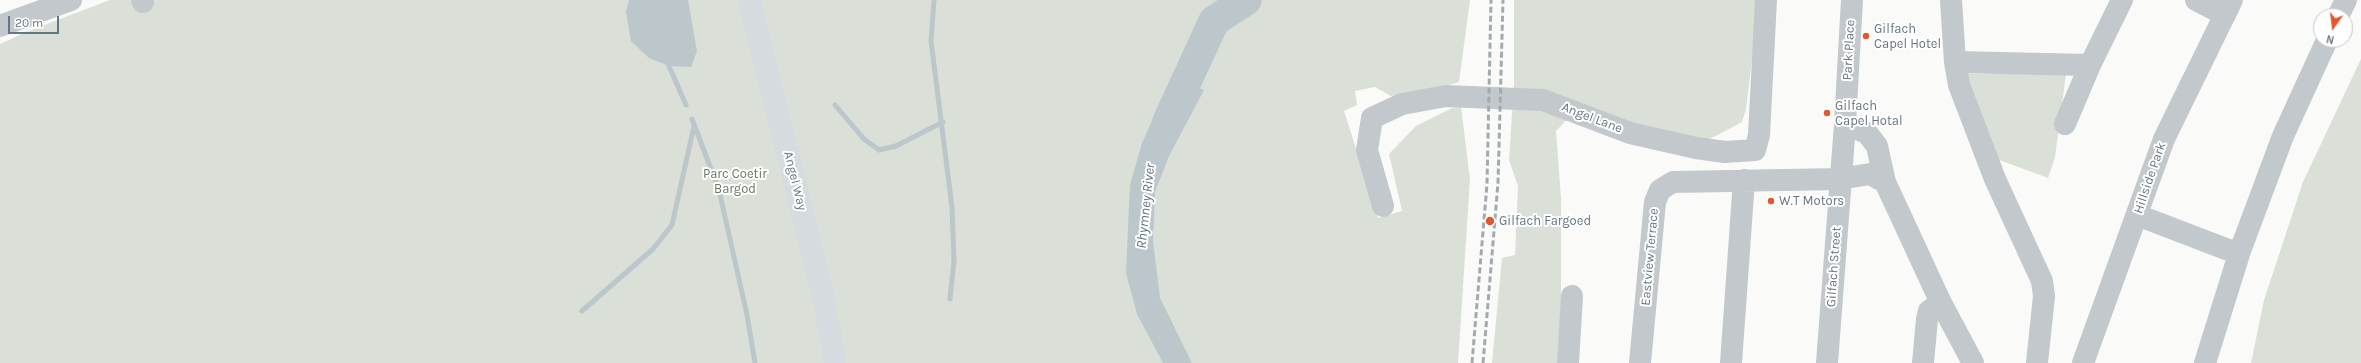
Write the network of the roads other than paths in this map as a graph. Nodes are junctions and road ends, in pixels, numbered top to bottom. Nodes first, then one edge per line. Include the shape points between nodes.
1 (71, 0) edge
2 (749, 0) edge
3 (1766, 0) edge
4 (1852, 0) edge
5 (1952, 0) edge
6 (2122, 0) edge
7 (2196, 0) edge
8 (2229, 8) edge
9 (0, 26) edge
10 (2323, 48) edge
11 (1955, 62) junction
12 (2090, 65) junction
13 (1845, 124) junction
14 (2065, 124) dead end
15 (1840, 179) junction
16 (1744, 180) junction
17 (1885, 182) junction
18 (1383, 206) dead end
19 (2138, 215) junction
20 (2239, 254) junction
21 (1572, 296) dead end
22 (1941, 303) junction
23 (835, 363) edge
24 (1568, 363) edge
25 (1640, 363) edge
26 (1731, 363) edge
27 (1827, 363) edge
28 (1924, 363) edge
29 (1973, 363) edge
30 (2037, 363) edge
31 (2083, 363) edge
32 (2205, 363) edge

1 - 9 street
2 - 23 main road, Angel Way via 823,295
3 - 18 street, Angel Lane via 1759,135 1755,150 1726,152 1660,140 1626,132 1560,106 1530,98 1446,96 1402,104 1372,118 1367,150
4 - 13 street, Park Place
5 - 11 street
6 - 12 street
7 - 8 street
8 - 19 street, Hillside Park via 2164,138
10 - 20 street via 2283,136
11 - 12 street
11 - 30 street via 1959,84 1995,179 2042,281 2044,296
12 - 14 street
13 - 15 street, Gilfach Street
13 - 17 street via 1867,133 1877,146
15 - 16 street, Eastview Terrace
15 - 17 street, Eastview Terrace via 1870,174
15 - 27 street, Gilfach Street
16 - 25 street, Eastview Terrace via 1673,182 1660,190 1655,202
16 - 26 street
17 - 22 street
19 - 20 street
19 - 31 street, Hillside Park
20 - 32 street
21 - 24 street
22 - 28 street via 1929,311
22 - 29 street

